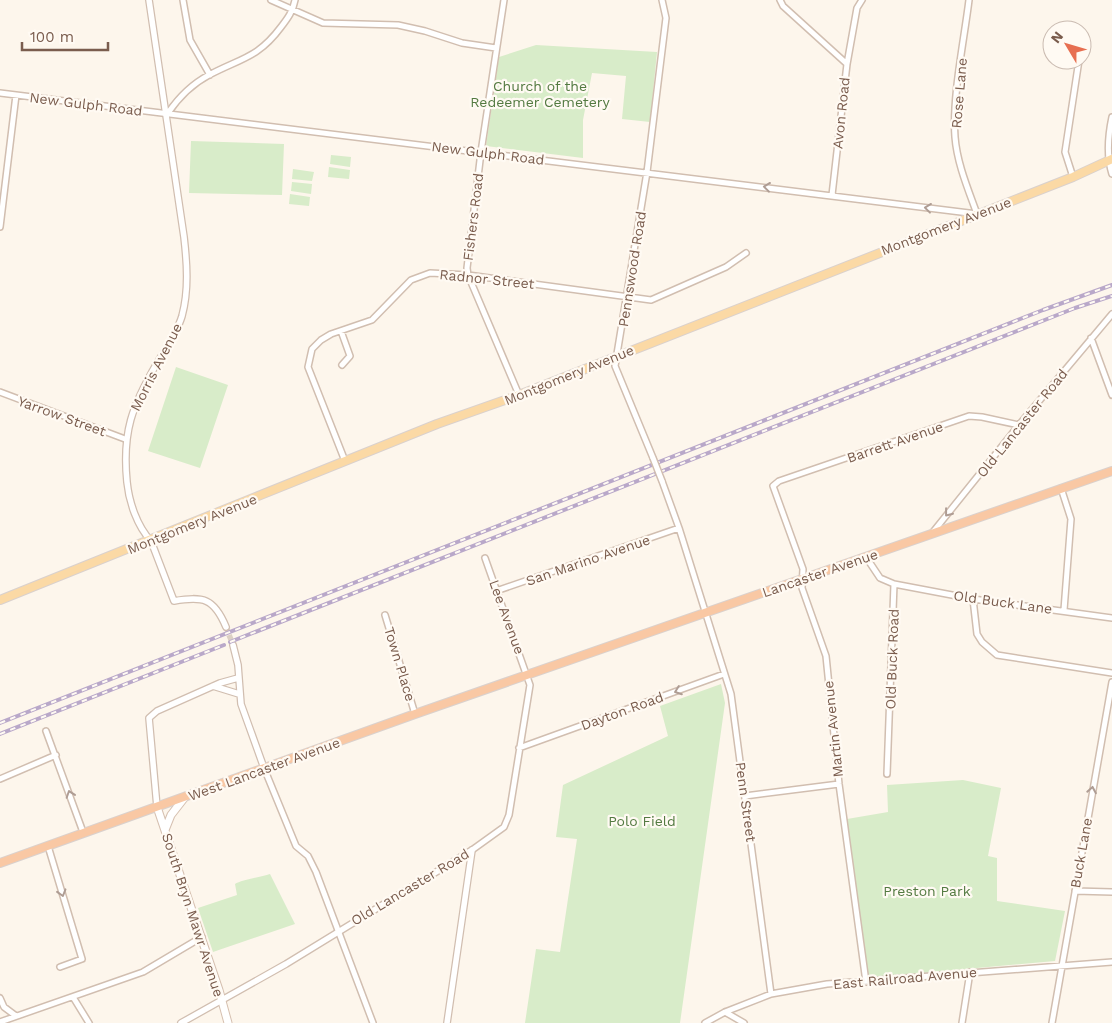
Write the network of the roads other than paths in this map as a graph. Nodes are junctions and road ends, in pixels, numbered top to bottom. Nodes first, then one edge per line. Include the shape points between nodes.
1 (149, 0) edge
2 (184, 0) edge
3 (271, 0) edge
4 (295, 0) edge
5 (504, 0) edge
6 (662, 0) edge
7 (780, 0) edge
8 (862, 0) edge
9 (969, 0) edge
10 (293, 11) junction
11 (496, 48) junction
12 (847, 64) junction
13 (1078, 70) edge
14 (210, 74) junction
15 (0, 93) edge
16 (16, 95) junction
17 (168, 114) junction
18 (1112, 117) edge
19 (481, 152) junction
20 (1110, 160) edge
21 (647, 172) junction
22 (1112, 174) edge
23 (1073, 177) junction
24 (832, 195) junction
25 (977, 214) junction
26 (0, 227) edge
27 (746, 253) dead end
28 (468, 275) junction
29 (627, 295) junction
30 (1112, 314) edge
31 (341, 331) junction
32 (1091, 338) junction
33 (618, 355) junction
34 (342, 365) dead end
35 (0, 392) edge
36 (519, 395) junction
37 (1112, 396) edge
38 (1019, 425) junction
39 (125, 439) junction
40 (345, 461) junction
41 (1112, 470) edge
42 (773, 485) joint
43 (1062, 488) junction
44 (679, 528) junction
45 (933, 533) junction
46 (150, 541) junction
47 (866, 557) junction
48 (485, 558) dead end
49 (802, 580) junction
50 (894, 584) junction
51 (496, 591) junction
52 (973, 598) junction
53 (0, 600) edge
54 (1064, 610) junction
55 (704, 613) junction
56 (385, 615) dead end
57 (1112, 618) edge
58 (226, 627) tunnel mouth
59 (233, 645) tunnel mouth
60 (1112, 673) edge
61 (724, 674) junction
62 (529, 676) junction
63 (238, 678) junction
64 (1112, 682) edge
65 (213, 686) junction
66 (239, 694) junction
67 (415, 714) junction
68 (46, 731) dead end
69 (520, 748) junction
70 (56, 756) junction
71 (264, 768) junction
72 (887, 774) dead end
73 (0, 778) edge
74 (839, 784) junction
75 (745, 796) junction
76 (185, 797) junction
77 (158, 808) junction
78 (165, 830) junction
79 (83, 832) junction
80 (48, 846) junction
81 (472, 850) junction
82 (0, 863) edge
83 (1075, 891) junction
84 (1112, 892) edge
85 (339, 931) junction
86 (202, 937) junction
87 (1112, 962) edge
88 (60, 966) dead end
89 (1062, 966) junction
90 (970, 972) junction
91 (866, 982) junction
92 (771, 994) junction
93 (73, 996) junction
94 (0, 998) edge
95 (222, 1000) junction
96 (725, 1012) junction
97 (16, 1016) junction
98 (0, 1022) edge
99 (89, 1023) edge
100 (181, 1023) edge
101 (228, 1023) edge
102 (373, 1023) edge
103 (447, 1023) edge
104 (705, 1023) edge
105 (744, 1023) edge
106 (962, 1023) edge
107 (1052, 1023) edge

1 - 17 street, Morris Avenue
2 - 14 street via 190,40
3 - 10 street
4 - 10 street
5 - 11 street, Fishers Road
6 - 21 street, Pennswood Road via 666,18
7 - 12 street, Avon Road
8 - 12 street via 857,8
9 - 25 street, Rose Lane via 955,109 955,138
10 - 11 street via 322,23 398,25 462,43
10 - 14 street via 268,44 250,57
11 - 19 street, Fishers Road
12 - 24 street, Avon Road
13 - 23 street via 1066,152
14 - 17 street via 179,97
15 - 16 street, New Gulph Road
16 - 17 street, New Gulph Road
16 - 26 street
17 - 19 street, New Gulph Road
17 - 39 street, Morris Avenue via 187,260 186,292 182,316 138,399
18 - 20 street via 1108,141
19 - 21 street, New Gulph Road
19 - 28 street, Fishers Road
20 - 22 street
20 - 23 main road, Montgomery Avenue
24 -> 21 street, New Gulph Road
21 - 29 street, Pennswood Road
23 - 25 main road, Montgomery Avenue
25 -> 24 street, New Gulph Road
25 - 33 main road, Montgomery Avenue
27 - 29 street, Radnor Street via 726,267 652,300
28 - 29 street, Radnor Street
28 - 31 street, Radnor Street via 430,273 411,280 372,320
28 - 36 street, Fishers Road
29 - 33 street, Pennswood Road
30 - 32 street, Old Lancaster Road
31 - 34 street via 350,356
31 - 40 street, Radnor Street via 321,340 312,349 308,367
32 - 37 street
32 - 38 street, Old Lancaster Road
33 - 36 main road, Montgomery Avenue
33 - 44 street, Pennswood Road, bridge via 615,366
35 - 39 street, Yarrow Street
36 - 40 main road, Montgomery Avenue
38 - 42 street, Barrett Avenue via 969,416
38 -> 45 street, Old Lancaster Road
39 - 46 street, Morris Avenue via 128,491 144,535
40 - 46 main road, Montgomery Avenue
41 - 43 highway, Lancaster Avenue
42 - 49 street, Martin Avenue via 803,569
43 - 45 highway, Lancaster Avenue
43 - 54 street via 1071,519
44 - 51 street, San Marino Avenue
44 - 55 street, Pennswood Road
45 - 47 highway, Lancaster Avenue
46 - 53 main road, Montgomery Avenue
46 - 58 street, Morris Avenue via 174,601 192,598 210,603 220,613
47 - 49 highway, Lancaster Avenue
47 - 50 street via 880,578
48 - 51 street, Lee Avenue
49 - 55 highway, Lancaster Avenue
49 - 74 street, Martin Avenue via 826,656
50 - 52 street, Old Buck Lane
50 - 72 street, Old Buck Road
51 - 62 street, Lee Avenue
52 - 54 street, Old Buck Lane
52 - 60 street via 977,634 997,655
54 - 57 street, Old Buck Lane
55 - 61 street, Penn Street
55 - 62 highway, Lancaster Avenue
56 - 67 street, Town Place
59 - 63 street
61 -> 69 street, Dayton Road
61 - 75 street, Penn Street via 731,694
62 - 67 highway, West Lancaster Avenue
62 - 69 street, Old Lancaster Road
63 - 65 street
63 - 66 street
83 -> 64 street, Buck Lane
65 - 66 street
65 - 77 street via 157,710 149,718
66 - 71 street
67 - 71 highway, West Lancaster Avenue
68 - 70 street
69 - 81 street, Old Lancaster Road via 512,803 504,827
70 - 73 street
79 -> 70 street
71 - 76 highway, West Lancaster Avenue
71 - 85 street via 292,838 311,861
74 - 75 street
74 - 91 street, Martin Avenue
75 - 92 street, Penn Street
76 - 77 highway, West Lancaster Avenue
76 - 78 main road via 171,815
77 - 78 main road, South Bryn Mawr Avenue
77 - 79 highway, West Lancaster Avenue
78 - 86 main road, South Bryn Mawr Avenue
79 - 80 highway, West Lancaster Avenue
80 - 82 highway, West Lancaster Avenue
80 -> 88 street via 82,959
81 - 85 street, Old Lancaster Road
81 - 103 street
83 - 84 street
83 - 89 street, Buck Lane
85 - 95 street, Old Lancaster Road
85 - 102 street
86 - 93 street via 143,972
86 - 95 main road, South Bryn Mawr Avenue
87 - 89 street, East Railroad Avenue
89 - 90 street, East Railroad Avenue
89 - 107 street, Buck Lane
90 - 91 street, East Railroad Avenue
90 - 106 street
91 - 92 street, East Railroad Avenue via 827,984
92 - 96 street, East Railroad Avenue
93 - 97 street
93 - 99 street
94 - 97 street via 4,1007
95 - 100 street, Old Lancaster Road
95 - 101 main road, South Bryn Mawr Avenue
96 - 104 street, East Railroad Avenue
96 - 105 street
97 - 98 street

